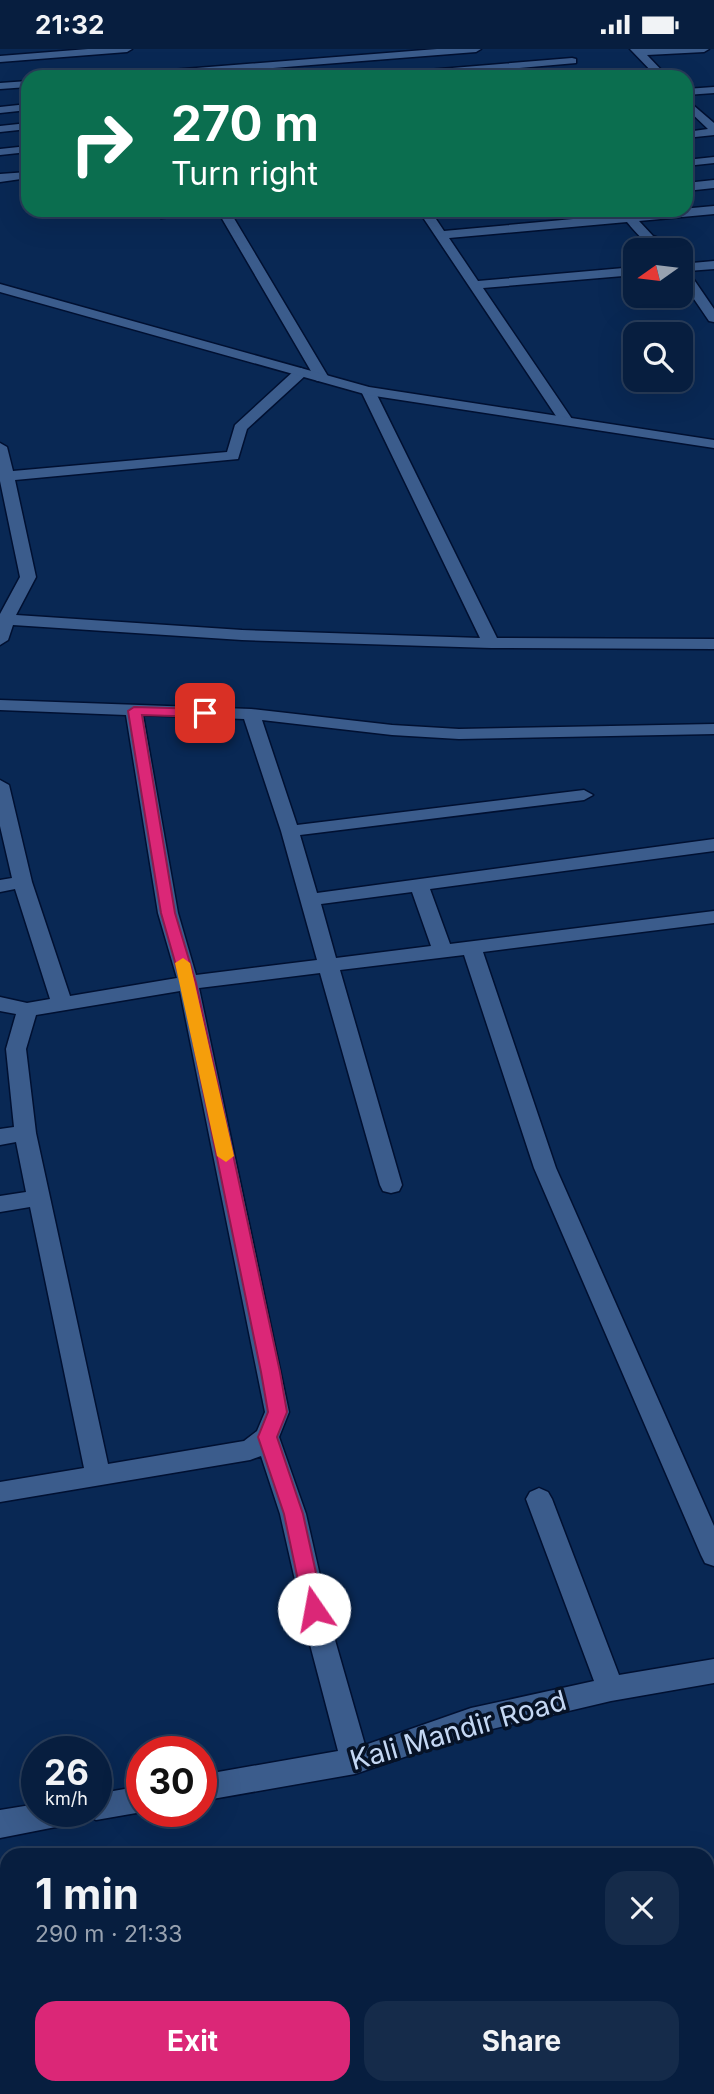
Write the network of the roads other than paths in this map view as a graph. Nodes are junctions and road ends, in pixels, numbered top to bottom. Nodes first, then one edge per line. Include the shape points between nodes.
1 (127, 49) edge
2 (315, 49) edge
3 (476, 49) edge
4 (704, 49) edge
5 (636, 51) edge
6 (59, 52) edge
7 (0, 59) edge
8 (572, 61) dead end
9 (326, 66) junction
10 (251, 70) edge
11 (463, 70) edge
12 (656, 70) edge
13 (21, 84) edge
14 (0, 86) edge
15 (714, 90) edge
16 (693, 92) edge
17 (21, 108) edge
18 (0, 110) edge
19 (714, 111) edge
20 (693, 113) edge
21 (693, 115) edge
22 (21, 127) edge
23 (0, 129) edge
24 (714, 131) edge
25 (693, 134) edge
26 (21, 150) edge
27 (0, 152) edge
28 (714, 160) edge
29 (693, 162) edge
30 (21, 176) edge
31 (0, 178) edge
32 (714, 184) edge
33 (693, 186) edge
34 (714, 210) edge
35 (693, 212) edge
36 (227, 217) edge
37 (429, 217) edge
38 (640, 217) edge
39 (630, 218) junction
40 (441, 235) junction
41 (648, 238) edge
42 (714, 265) edge
43 (693, 268) edge
44 (623, 272) edge
45 (474, 285) junction
46 (693, 287) edge
47 (0, 288) edge
48 (714, 318) edge
49 (301, 372) junction
50 (321, 377) junction
51 (368, 391) junction
52 (565, 419) junction
53 (714, 444) edge
54 (0, 447) edge
55 (3, 477) edge
56 (3, 619) edge
57 (0, 640) edge
58 (491, 643) junction
59 (714, 644) edge
60 (0, 705) edge
61 (134, 711) junction
62 (251, 714) junction
63 (712, 733) edge
64 (0, 785) edge
65 (584, 795) dead end
66 (290, 831) junction
67 (714, 845) edge
68 (22, 883) junction
69 (419, 885) junction
70 (0, 886) edge
71 (309, 900) junction
72 (714, 917) edge
73 (471, 946) junction
74 (442, 950) junction
75 (327, 965) junction
76 (188, 983) junction
77 (61, 1003) junction
78 (0, 1004) edge
79 (27, 1010) junction
80 (25, 1133) junction
81 (0, 1137) edge
82 (391, 1185) dead end
83 (38, 1198) junction
84 (0, 1204) edge
85 (268, 1437) junction
86 (99, 1475) junction
87 (0, 1492) edge
88 (539, 1499) dead end
89 (714, 1555) edge
90 (714, 1671) edge
91 (611, 1689) junction
92 (355, 1761) junction
93 (217, 1785) edge
94 (21, 1820) edge
95 (0, 1824) edge

1 - 6 street
2 - 9 street
3 - 9 street
4 - 5 street
5 - 12 street
6 - 7 street
8 - 11 street
9 - 10 street
13 - 14 street
15 - 16 street
17 - 18 street
19 - 20 street
21 - 24 street
22 - 23 street
24 - 25 street
26 - 27 street
28 - 29 street
30 - 31 street
32 - 33 street
34 - 35 street
36 - 50 street
37 - 40 street
38 - 39 street
39 - 40 street
39 - 41 street
40 - 45 street
42 - 43 street
44 - 45 street
45 - 52 street
46 - 48 street
47 - 49 street
49 - 50 street
49 - 55 street via 240,428 233,456
50 - 51 street
51 - 52 street
51 - 58 street
52 - 53 street
54 - 55 street
55 - 56 street via 28,577
56 - 57 street
56 - 58 street via 242,635
58 - 59 street
60 - 61 street
61 - 62 street
61 - 76 street via 168,913
62 - 63 street via 459,734
62 - 66 street
64 - 68 street
65 - 66 street
66 - 71 street
67 - 69 street
68 - 70 street
68 - 77 street
69 - 71 street
69 - 74 street
71 - 75 street
72 - 73 street
73 - 74 street
73 - 89 street via 545,1168
74 - 75 street
75 - 76 street
75 - 82 street
76 - 77 street
76 - 85 street via 271,1372 277,1412
77 - 79 street
78 - 79 street
79 - 80 street via 16,1049
80 - 81 street
80 - 83 street
83 - 84 street
83 - 86 street
85 - 86 street via 250,1450
85 - 92 street via 293,1514
86 - 87 street
88 - 91 street
90 - 91 street, Kali Mandir Road
91 - 92 street, Kali Mandir Road via 471,1721
92 - 93 street, Kali Mandir Road
94 - 95 street

